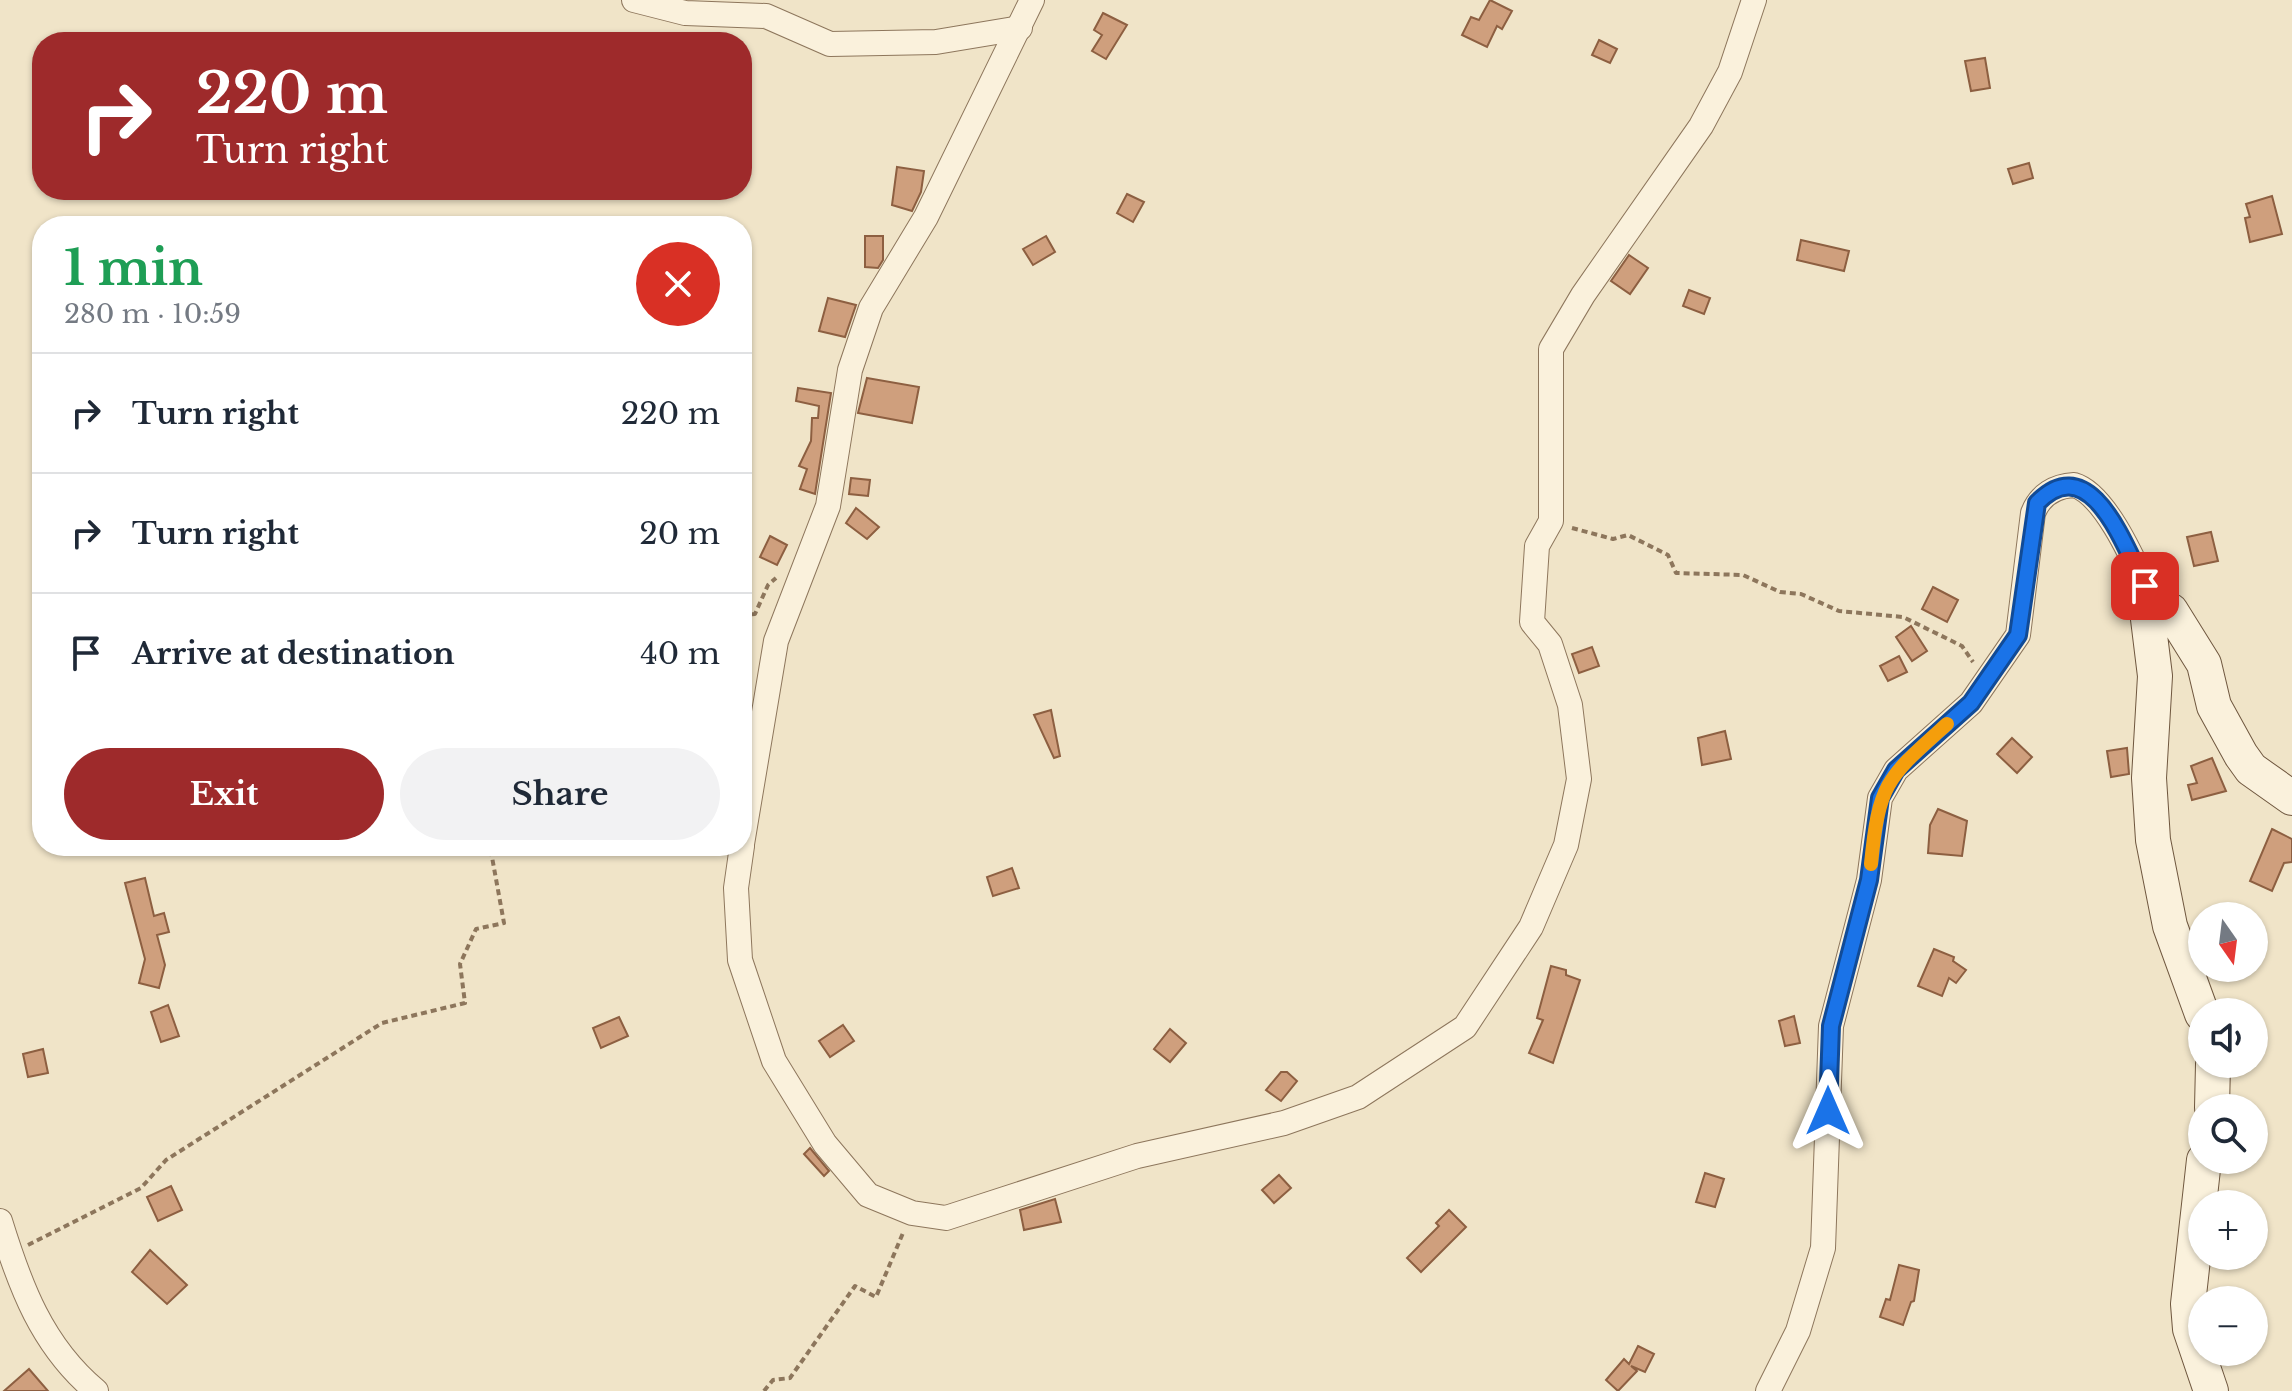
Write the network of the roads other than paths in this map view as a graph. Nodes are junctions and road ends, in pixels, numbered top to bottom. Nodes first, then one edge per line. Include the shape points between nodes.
1 (634, 0) edge
2 (1032, 0) edge
3 (1754, 0) edge
4 (1020, 28) junction
5 (2157, 610) junction
6 (752, 785) edge
7 (2292, 798) edge
8 (740, 856) edge
9 (2196, 998) edge
10 (2202, 1174) edge
11 (0, 1221) edge
12 (96, 1391) edge
13 (1768, 1391) edge
14 (2211, 1391) edge

1 - 4 street via 685,13 766,16 830,44 936,42
2 - 4 street
3 - 8 street via 1730,72 1701,126 1551,349 1551,521 1537,546 1532,622 1550,644 1570,705 1579,779 1566,845 1531,927 1465,1027 1358,1097 1284,1123 1137,1156 946,1218 912,1213 868,1195 825,1144 774,1061 740,960 736,888
4 - 6 street via 926,217 871,308 850,370 828,506 776,641
5 - 7 main road via 2171,611 2185,630 2204,664 2214,706 2251,769
5 - 9 main road via 2148,619 2155,676 2150,820 2170,926
5 - 13 street via 2094,497 2074,485 2043,497 2033,513 2018,635 1971,703 1896,770 1880,798 1869,880 1831,1026 1823,1248 1798,1331
10 - 14 main road via 2188,1304 2190,1329
11 - 12 street via 33,1315

